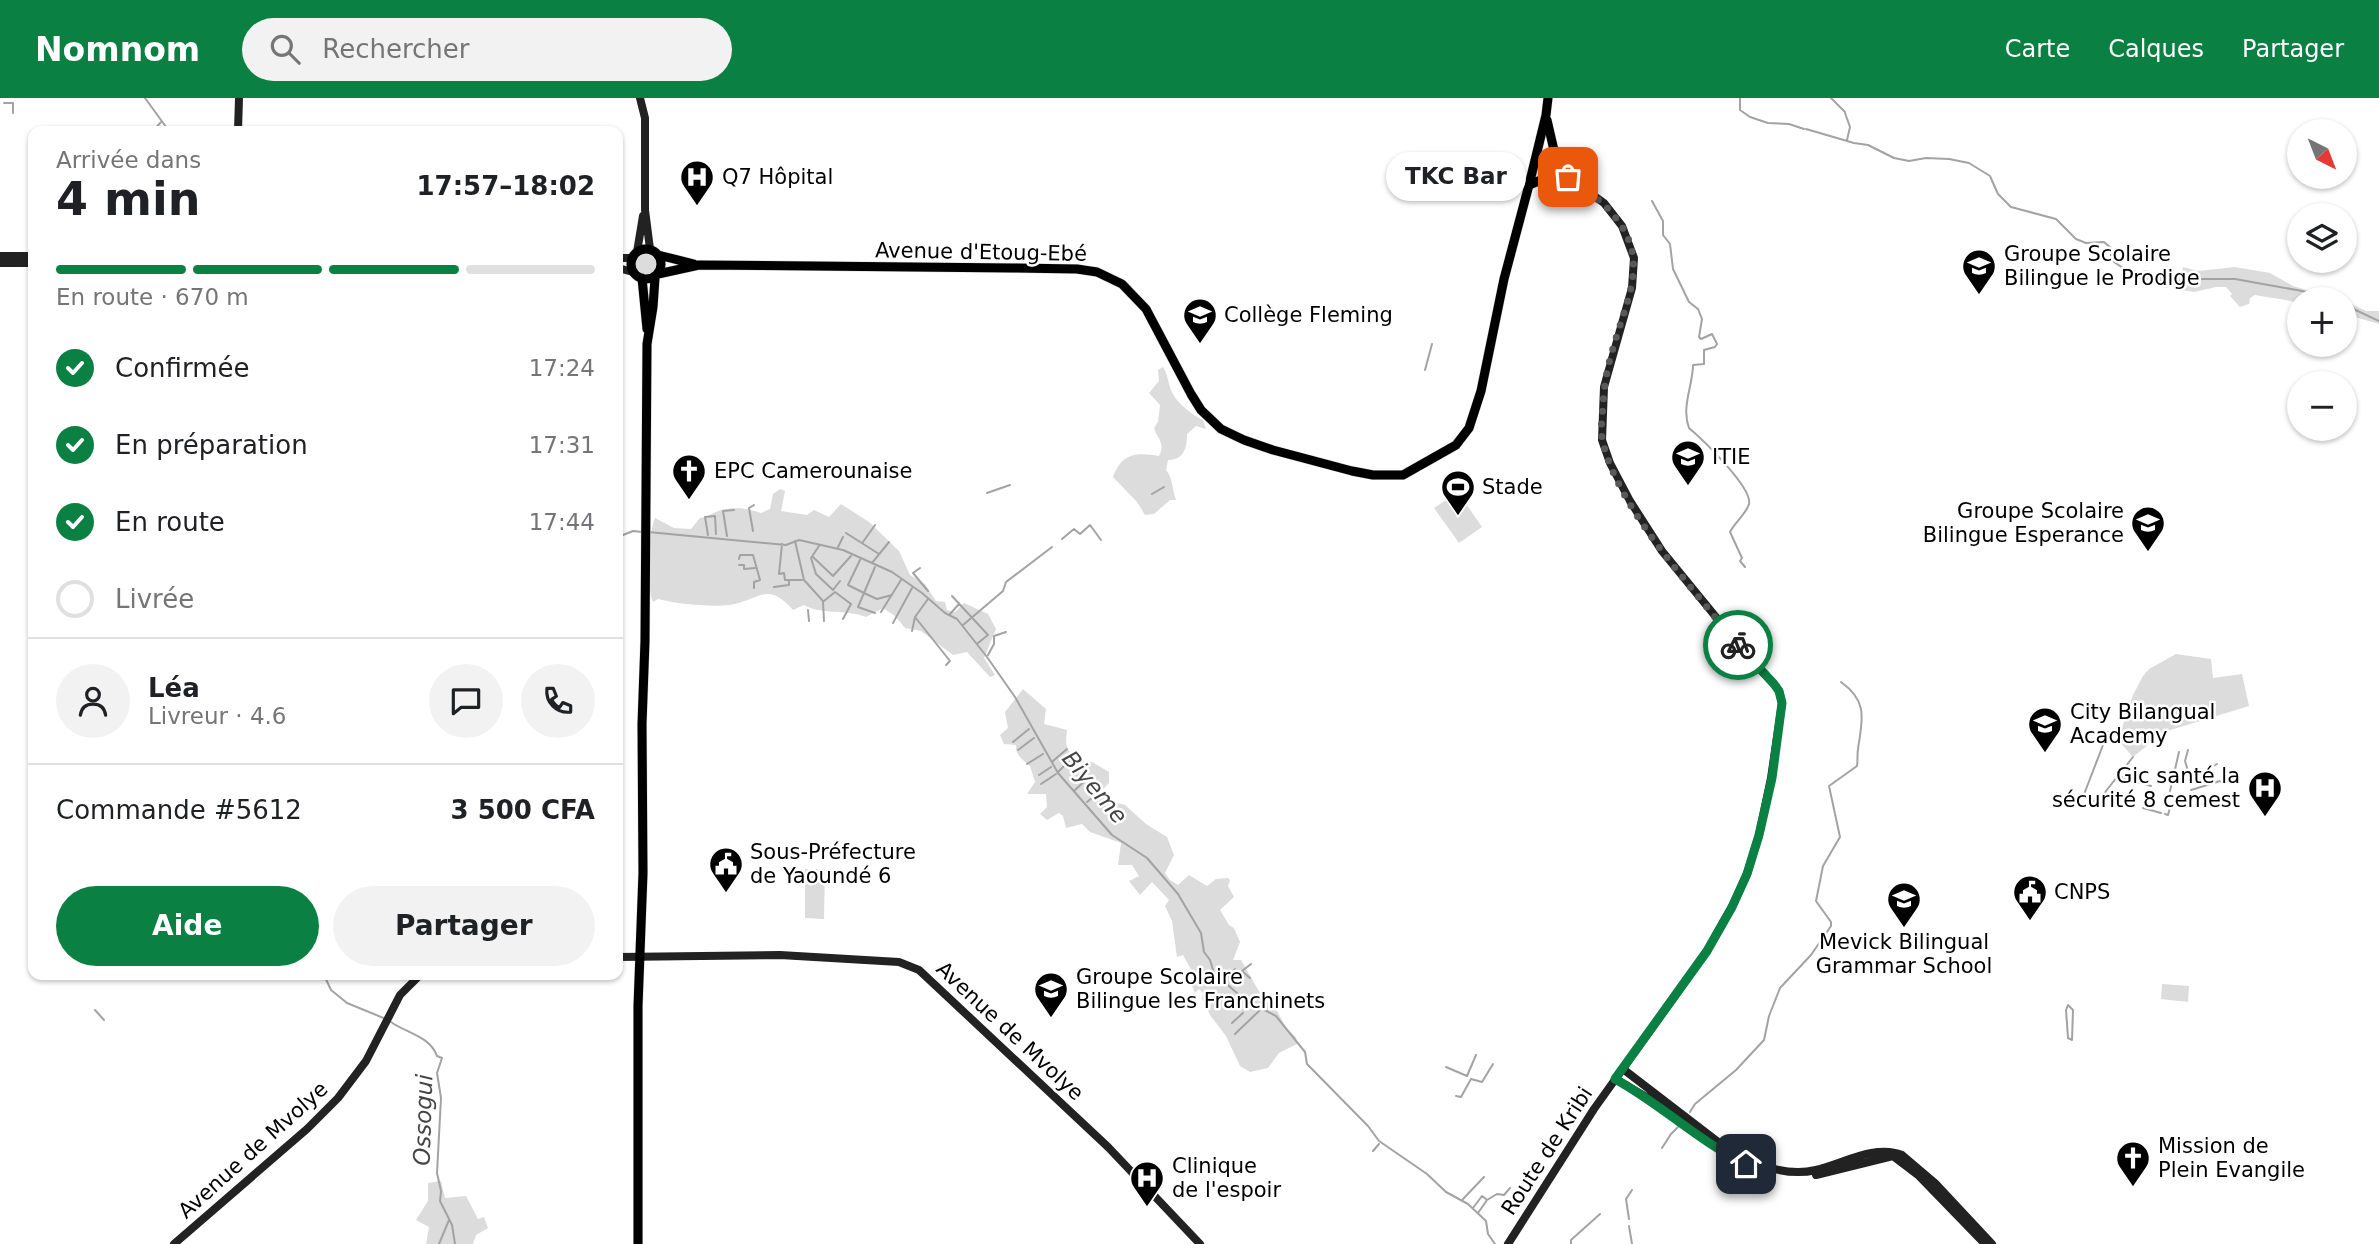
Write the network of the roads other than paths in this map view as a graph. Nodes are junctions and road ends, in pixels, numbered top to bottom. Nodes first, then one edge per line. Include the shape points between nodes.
1 (239, 98) edge
2 (640, 98) edge
3 (1548, 98) edge
4 (1546, 115) junction
5 (238, 126) edge
6 (1535, 159) junction
7 (1568, 177) junction
8 (1529, 185) junction
9 (645, 210) junction
10 (654, 252) junction
11 (635, 255) junction
12 (0, 256) edge
13 (28, 256) edge
14 (623, 257) edge
15 (0, 263) edge
16 (28, 263) edge
17 (699, 265) junction
18 (623, 269) edge
19 (633, 272) junction
20 (657, 276) junction
21 (642, 278) junction
22 (648, 334) junction
23 (623, 957) edge
24 (640, 957) junction
25 (415, 980) edge
26 (1623, 1069) junction
27 (1615, 1079) junction
28 (1684, 1121) junction
29 (174, 1244) edge
30 (638, 1244) edge
31 (1200, 1244) edge
32 (1508, 1244) edge
33 (1985, 1244) edge
34 (1993, 1244) edge

1 - 5 main road
2 - 9 main road via 645,118
3 - 4 main road
4 - 6 main road
4 - 7 main road via 1553,151
6 - 7 main road, Route de Kribi
6 - 8 main road, Avenue d'Etoug-Ebé
7 - 8 main road via 1553,175
7 - 26 main road, Route de Kribi via 1617,217 1634,258 1632,288 1604,387 1602,440 1610,463 1662,551 1774,684 1782,703 1772,778 1747,874 1707,951
8 - 17 main road, Avenue d'Etoug-Ebé via 1469,428 1456,445 1403,475 1352,471 1273,450 1220,429 1191,394 1146,309 1122,284 1097,272
9 - 10 main road
9 - 11 main road
10 - 11 main road
10 - 17 main road
10 - 20 main road via 662,264
11 - 14 main road
11 - 19 main road
12 - 13 main road
15 - 16 main road
17 - 20 main road
18 - 19 main road
19 - 21 main road
20 - 21 main road
20 - 22 main road
21 - 22 main road
22 - 24 main road
23 - 24 main road, Avenue de Mvolye
24 - 30 main road
24 - 31 main road, Avenue de Mvolye via 871,959 919,970 1100,1139
25 - 29 main road, Avenue de Mvolye via 400,995 366,1061 338,1098
26 - 27 main road, Route de Kribi
26 - 28 main road
27 - 28 main road
27 - 32 main road, Route de Kribi
28 - 33 main road via 1735,1159 1779,1175 1809,1177 1893,1156 1918,1175
28 - 34 main road via 1738,1155 1785,1171 1814,1171 1880,1152 1902,1154

